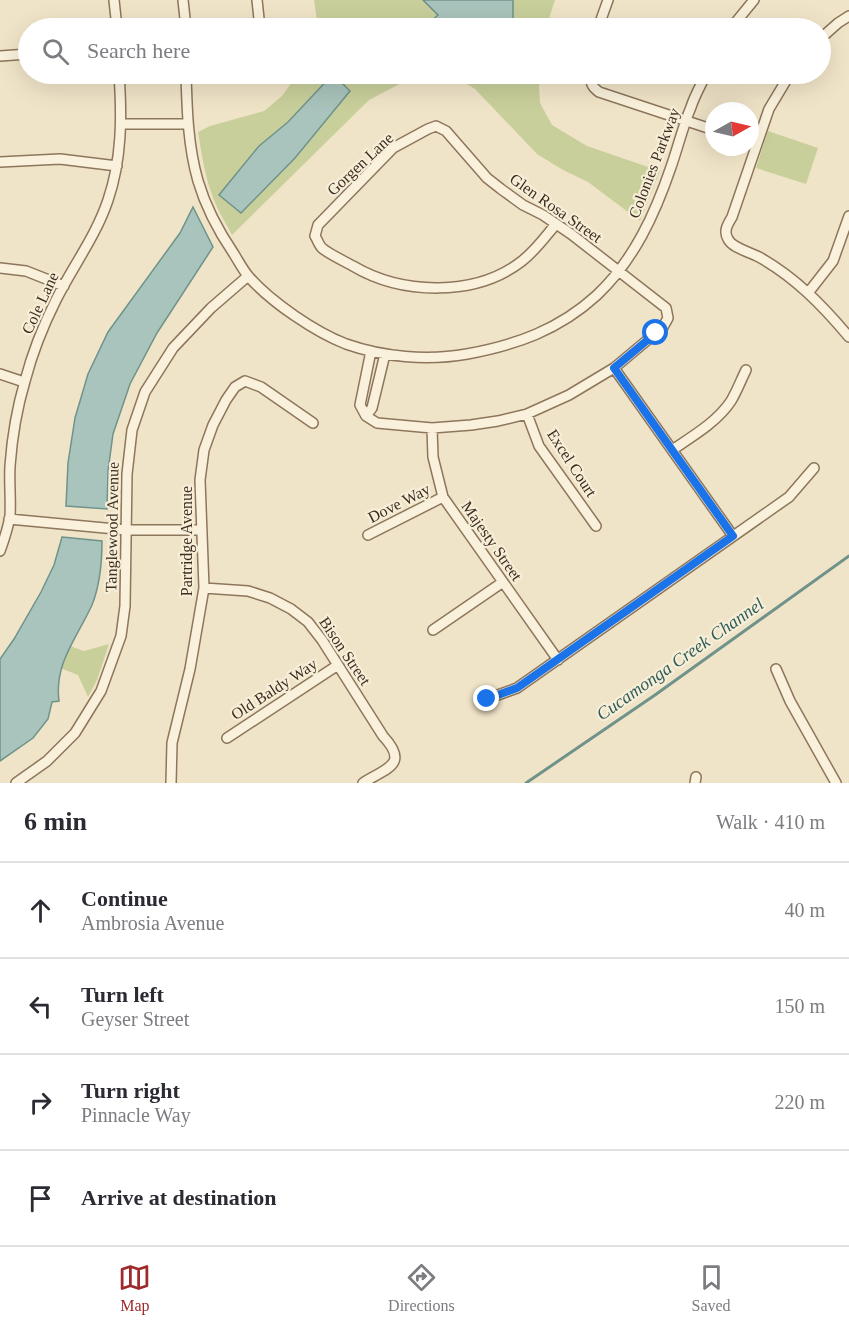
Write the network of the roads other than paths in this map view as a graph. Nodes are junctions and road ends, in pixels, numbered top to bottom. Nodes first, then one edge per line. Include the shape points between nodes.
1 (114, 0) edge
2 (183, 0) edge
3 (257, 0) edge
4 (608, 0) edge
5 (754, 0) edge
6 (849, 16) edge
7 (116, 18) edge
8 (185, 18) edge
9 (259, 18) edge
10 (602, 18) edge
11 (739, 18) edge
12 (831, 29) edge
13 (18, 55) edge
14 (0, 56) edge
15 (119, 84) edge
16 (186, 84) edge
17 (592, 84) edge
18 (701, 84) edge
19 (784, 84) edge
20 (686, 121) junction
21 (121, 124) junction
22 (187, 124) junction
23 (436, 126) joint
24 (705, 127) edge
25 (759, 131) edge
26 (750, 156) edge
27 (0, 162) edge
28 (117, 166) junction
29 (849, 216) edge
30 (556, 224) junction
31 (0, 268) edge
32 (619, 272) junction
33 (248, 276) junction
34 (63, 286) junction
35 (808, 293) junction
36 (849, 338) edge
37 (371, 351) junction
38 (385, 354) junction
39 (614, 368) junction
40 (746, 370) dead end
41 (0, 374) edge
42 (24, 381) junction
43 (527, 414) junction
44 (366, 416) junction
45 (313, 423) dead end
46 (432, 428) junction
47 (672, 450) junction
48 (814, 468) dead end
49 (5, 479) edge
50 (443, 497) junction
51 (9, 519) junction
52 (596, 525) dead end
53 (126, 530) junction
54 (201, 530) junction
55 (368, 535) dead end
56 (733, 536) junction
57 (0, 551) edge
58 (503, 582) junction
59 (204, 588) junction
60 (433, 630) dead end
61 (558, 660) junction
62 (338, 665) junction
63 (776, 669) dead end
64 (487, 699) dead end
65 (227, 738) dead end
66 (16, 783) edge
67 (171, 783) edge
68 (363, 783) edge
69 (836, 783) edge

1 - 7 street
2 - 8 street
3 - 9 street
4 - 10 street
5 - 11 street
6 - 12 street
13 - 14 street
15 - 21 street, Cole Lane
16 - 22 street, Colonies Parkway
17 - 20 street via 599,92
18 - 20 street, Colonies Parkway
19 - 25 street
20 - 24 street
20 - 32 street, Colonies Parkway via 656,209
21 - 22 street
21 - 28 street, Cole Lane
22 - 33 street, Colonies Parkway via 206,206
23 - 30 street, Glen Rosa Street via 446,131 501,189
23 - 30 street, Gorgen Lane via 393,148 318,225 315,236 322,248 378,279 409,287 440,288 498,275 521,262
26 - 35 street via 726,237 733,245 783,272
27 - 28 street via 60,159
28 - 34 street, Cole Lane via 99,223
29 - 35 street via 833,261
30 - 32 street, Glen Rosa Street
31 - 34 street via 26,271
32 - 38 street, Colonies Parkway via 571,316 518,343 454,356
32 - 39 street, Glen Rosa Street via 666,308 668,318 663,327
33 - 37 street, Colonies Parkway via 308,324
33 - 53 street, Tanglewood Avenue via 173,348 145,392 132,430
34 - 42 street, Cole Lane
35 - 36 street
37 - 38 street, Colonies Parkway
37 - 44 street via 360,405
38 - 44 street via 372,408
39 - 43 street
39 - 47 street
40 - 47 street via 725,408
41 - 42 street
42 - 49 street, Cole Lane
43 - 46 street
43 - 52 street, Excel Court via 539,446
44 - 46 street via 377,423
45 - 54 street, Partridge Avenue via 261,387 245,381 236,387 213,425 204,450
46 - 50 street, Majesty Street via 432,456
47 - 56 street
48 - 56 street via 789,496
49 - 51 street, Cole Lane
50 - 55 street, Dove Way
50 - 58 street, Majesty Street
51 - 53 street
51 - 57 street, Cole Lane
53 - 54 street
53 - 66 street, Tanglewood Avenue via 121,636 102,692 75,733 47,761
54 - 59 street, Partridge Avenue
56 - 61 street
58 - 60 street
58 - 61 street, Majesty Street
59 - 62 street, Bison Street via 248,591 291,609 308,622
59 - 67 street, Partridge Avenue via 172,743
61 - 64 street via 517,688
62 - 65 street, Old Baldy Way
62 - 68 street, Bison Street via 395,754 389,769
63 - 69 street

